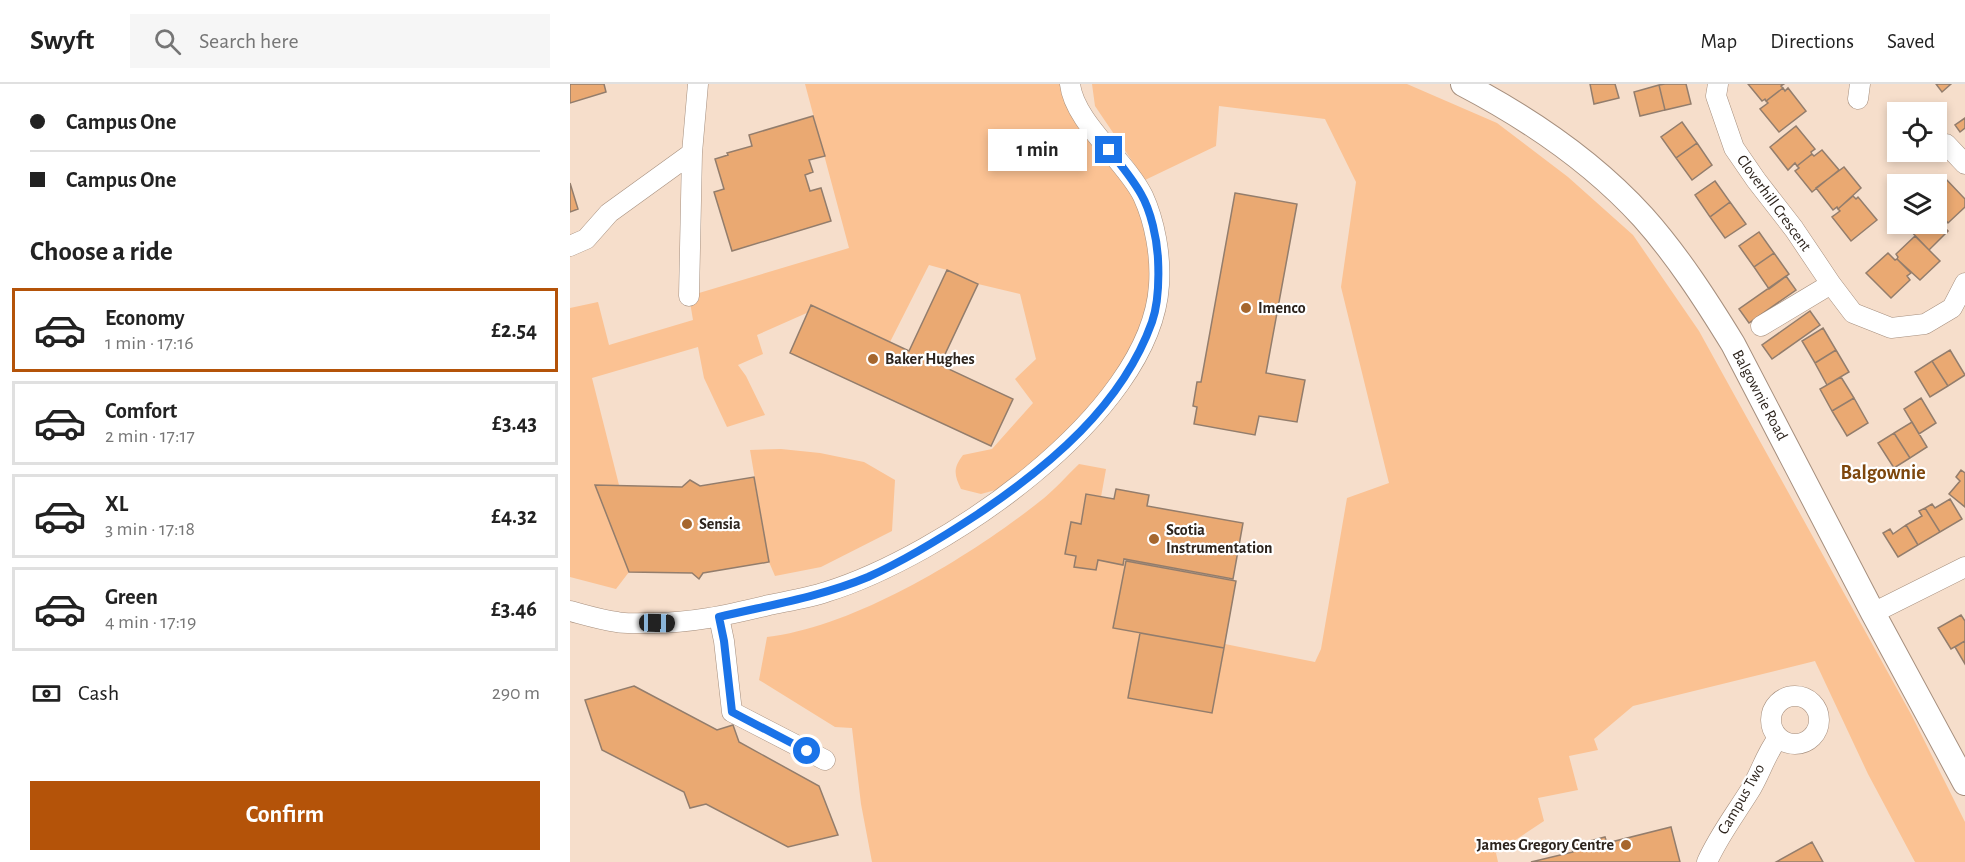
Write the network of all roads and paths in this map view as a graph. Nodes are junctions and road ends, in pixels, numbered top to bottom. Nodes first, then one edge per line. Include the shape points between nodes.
1 (698, 84) edge
2 (1070, 84) edge
3 (1463, 84) edge
4 (1718, 84) edge
5 (1947, 145) edge
6 (692, 153) junction
7 (1965, 164) edge
8 (570, 246) edge
9 (1965, 283) edge
10 (1830, 284) junction
11 (689, 296) dead end
12 (1761, 326) dead end
13 (1965, 567) edge
14 (570, 611) edge
15 (1873, 613) junction
16 (719, 617) junction
17 (1778, 738) dead end
18 (825, 760) dead end
19 (1965, 783) edge
20 (1707, 862) edge

1 - 6 street
2 - 16 street via 1071,97 1142,196 1157,240 1159,285 1153,320 1139,352 1113,392 1073,440 1024,482 943,538 869,576 825,593
3 - 15 street, Balgownie Road via 1508,109 1596,172 1643,217 1680,263 1733,344
4 - 10 street, Cloverhill Crescent via 1716,96 1734,148
5 - 7 street
6 - 8 street via 609,213 586,239
6 - 11 street
9 - 10 street, Cloverhill Crescent via 1952,308 1924,324 1891,328 1853,313
10 - 12 street
13 - 15 street
14 - 16 street via 619,623 676,623
15 - 19 street, Balgownie Road
16 - 18 street via 732,712
17 - 20 street, Campus Two

